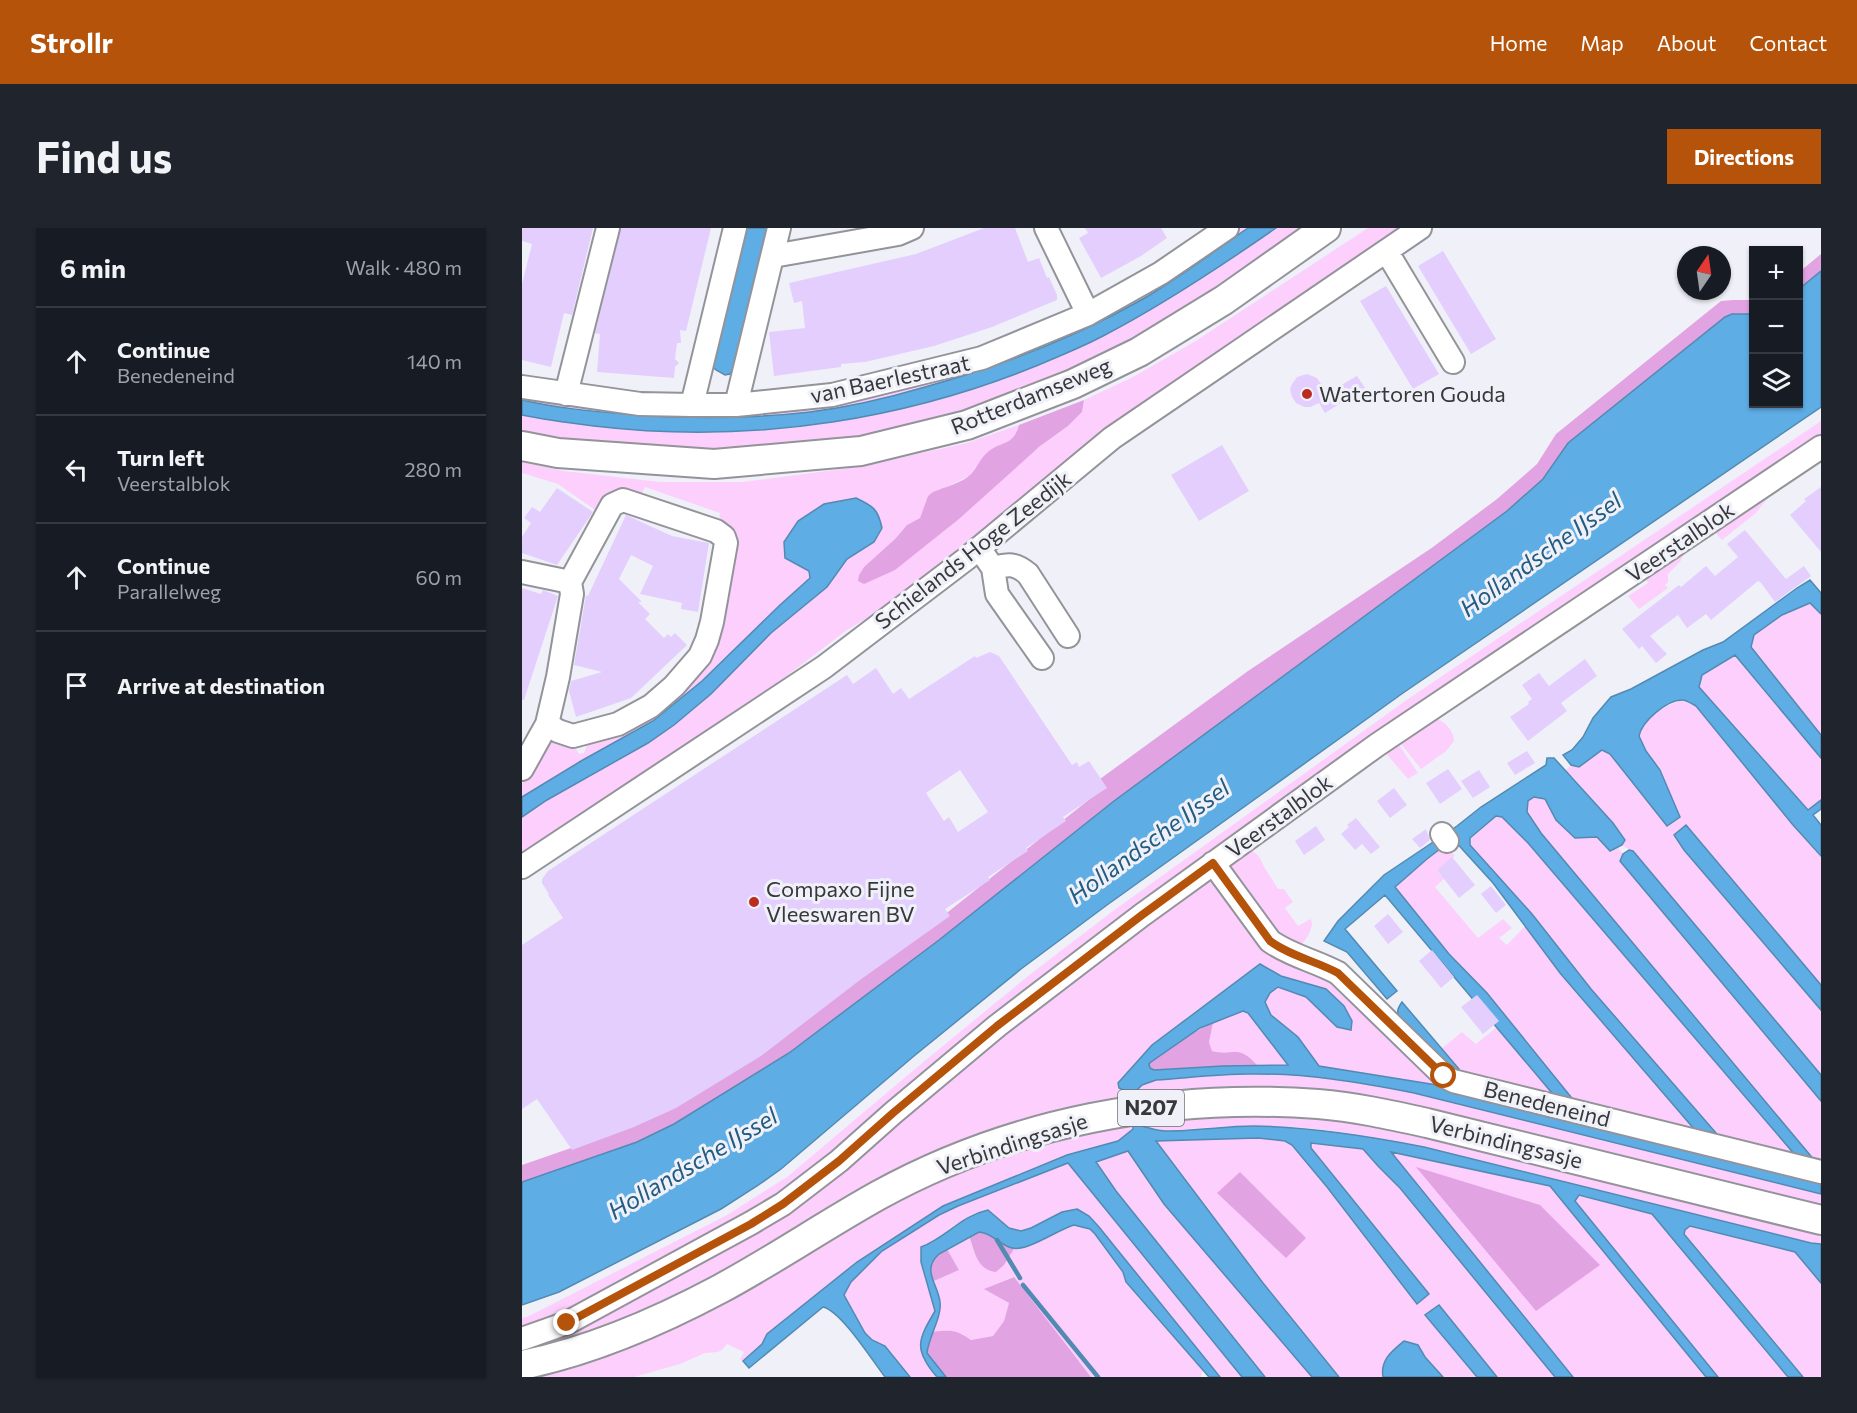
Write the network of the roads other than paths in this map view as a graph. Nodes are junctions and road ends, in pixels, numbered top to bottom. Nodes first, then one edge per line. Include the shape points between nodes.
1 (608, 228) edge
2 (735, 228) edge
3 (779, 228) edge
4 (912, 228) edge
5 (1046, 228) edge
6 (1227, 228) edge
7 (1326, 228) edge
8 (1420, 228) edge
9 (1387, 252) junction
10 (773, 256) junction
11 (1088, 314) junction
12 (1454, 362) dead end
13 (522, 387) edge
14 (566, 394) junction
15 (692, 405) junction
16 (736, 405) junction
17 (522, 446) edge
18 (1821, 447) edge
19 (979, 548) junction
20 (993, 568) junction
21 (522, 572) edge
22 (570, 582) junction
23 (1068, 636) dead end
24 (1042, 658) dead end
25 (547, 724) junction
26 (522, 769) edge
27 (1213, 863) junction
28 (522, 867) edge
29 (1821, 1172) edge
30 (1821, 1220) edge
31 (522, 1339) edge
32 (522, 1365) edge

1 - 14 street
2 - 15 street
3 - 10 street
4 - 10 street
5 - 11 street
6 - 11 street, van Baerlestraat via 1161,273
7 - 17 main road, Rotterdamseweg via 1224,300 1139,352 1073,384 967,425 861,451 714,464 558,453
8 - 9 street, Schielands Hoge Zeedijk
9 - 12 street
9 - 19 street, Schielands Hoge Zeedijk via 1112,438
10 - 16 street
11 - 16 street, van Baerlestraat via 982,358 945,368 832,395
13 - 14 street, van Baerlestraat
14 - 15 street, van Baerlestraat via 640,404
15 - 16 street, van Baerlestraat
18 - 27 street, Veerstalblok via 1377,745
19 - 20 street
19 - 28 street, Schielands Hoge Zeedijk via 824,667
20 - 23 street via 1019,566 1028,574
20 - 24 street via 997,594
21 - 22 street
22 - 25 street via 572,594
22 - 25 street via 612,505 623,500 716,531 726,543 707,640 700,656 674,686 651,706 618,724 573,736
25 - 26 street
27 - 29 street, Benedeneind via 1270,941 1338,973 1453,1081
27 - 31 street, Veerstalblok via 997,1026 783,1204 567,1323
30 - 32 main road, Verbindingsasje / N207 via 1370,1111 1262,1101 1152,1107 1046,1129 925,1172 720,1289 664,1316 603,1342

